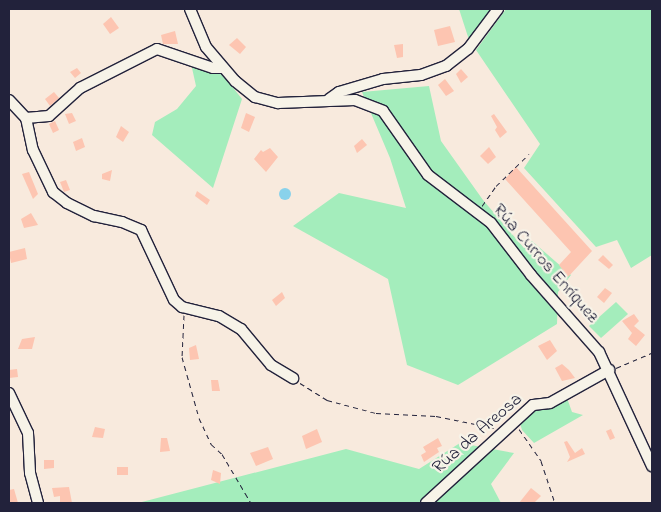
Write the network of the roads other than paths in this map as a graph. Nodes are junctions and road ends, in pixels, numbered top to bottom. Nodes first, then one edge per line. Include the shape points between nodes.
1 (190, 9) edge
2 (498, 9) edge
3 (223, 68) junction
4 (9, 100) edge
5 (329, 100) junction
6 (26, 118) junction
7 (609, 370) junction
8 (293, 378) road end
9 (9, 393) edge
10 (652, 466) edge
11 (38, 503) edge
12 (426, 503) edge

1 - 3 street, Rúa Curros Enríquez via 198,33
2 - 5 street via 468,49 446,66 421,75 383,79 339,92
3 - 5 street, Rúa Curros Enríquez via 244,90 265,101
3 - 6 street via 213,68 157,49 80,88 49,116
4 - 6 street
5 - 7 street, Rúa Curros Enríquez via 364,102 383,112 428,175 478,211 587,337
6 - 8 street via 33,150 52,192 94,216 141,230 174,300 182,307 219,316 241,329 271,365
7 - 10 street, Rúa Curros Enríquez
7 - 12 street, Rúa da Areosa via 550,403 533,405
9 - 11 street via 28,433 30,473

